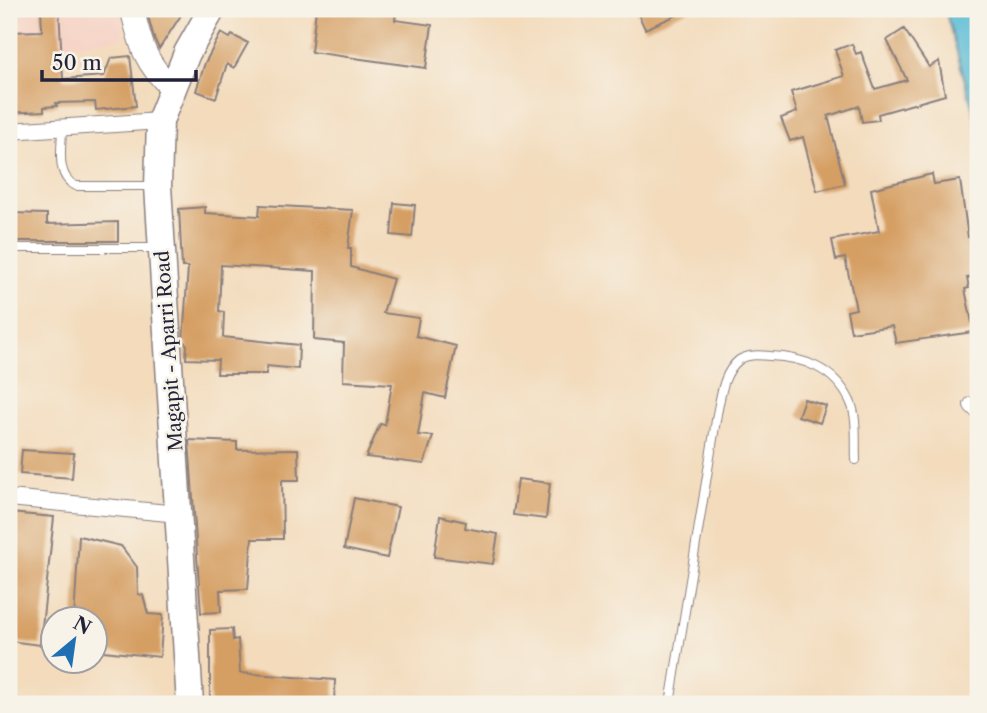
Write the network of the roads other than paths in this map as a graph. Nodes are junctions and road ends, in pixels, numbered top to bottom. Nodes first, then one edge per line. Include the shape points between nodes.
1 (132, 9) edge
2 (212, 9) edge
3 (172, 88) junction
4 (160, 121) junction
5 (62, 128) junction
6 (9, 131) edge
7 (158, 186) junction
8 (9, 248) edge
9 (162, 248) junction
10 (856, 460) dead end
11 (9, 498) edge
12 (179, 514) junction
13 (190, 704) edge
14 (670, 704) edge

1 - 3 street via 152,70
2 - 3 main road, Magapit - Aparri Road
3 - 4 main road, Magapit - Aparri Road
4 - 5 street
4 - 7 main road, Magapit - Aparri Road
5 - 6 street
5 - 7 lane via 63,175 68,182 76,186
7 - 9 main road, Magapit - Aparri Road
8 - 9 lane
9 - 12 main road, Magapit - Aparri Road
10 - 14 lane via 852,404 829,374 807,362 753,355 729,370 717,414
11 - 12 street
12 - 13 main road, Magapit - Aparri Road

